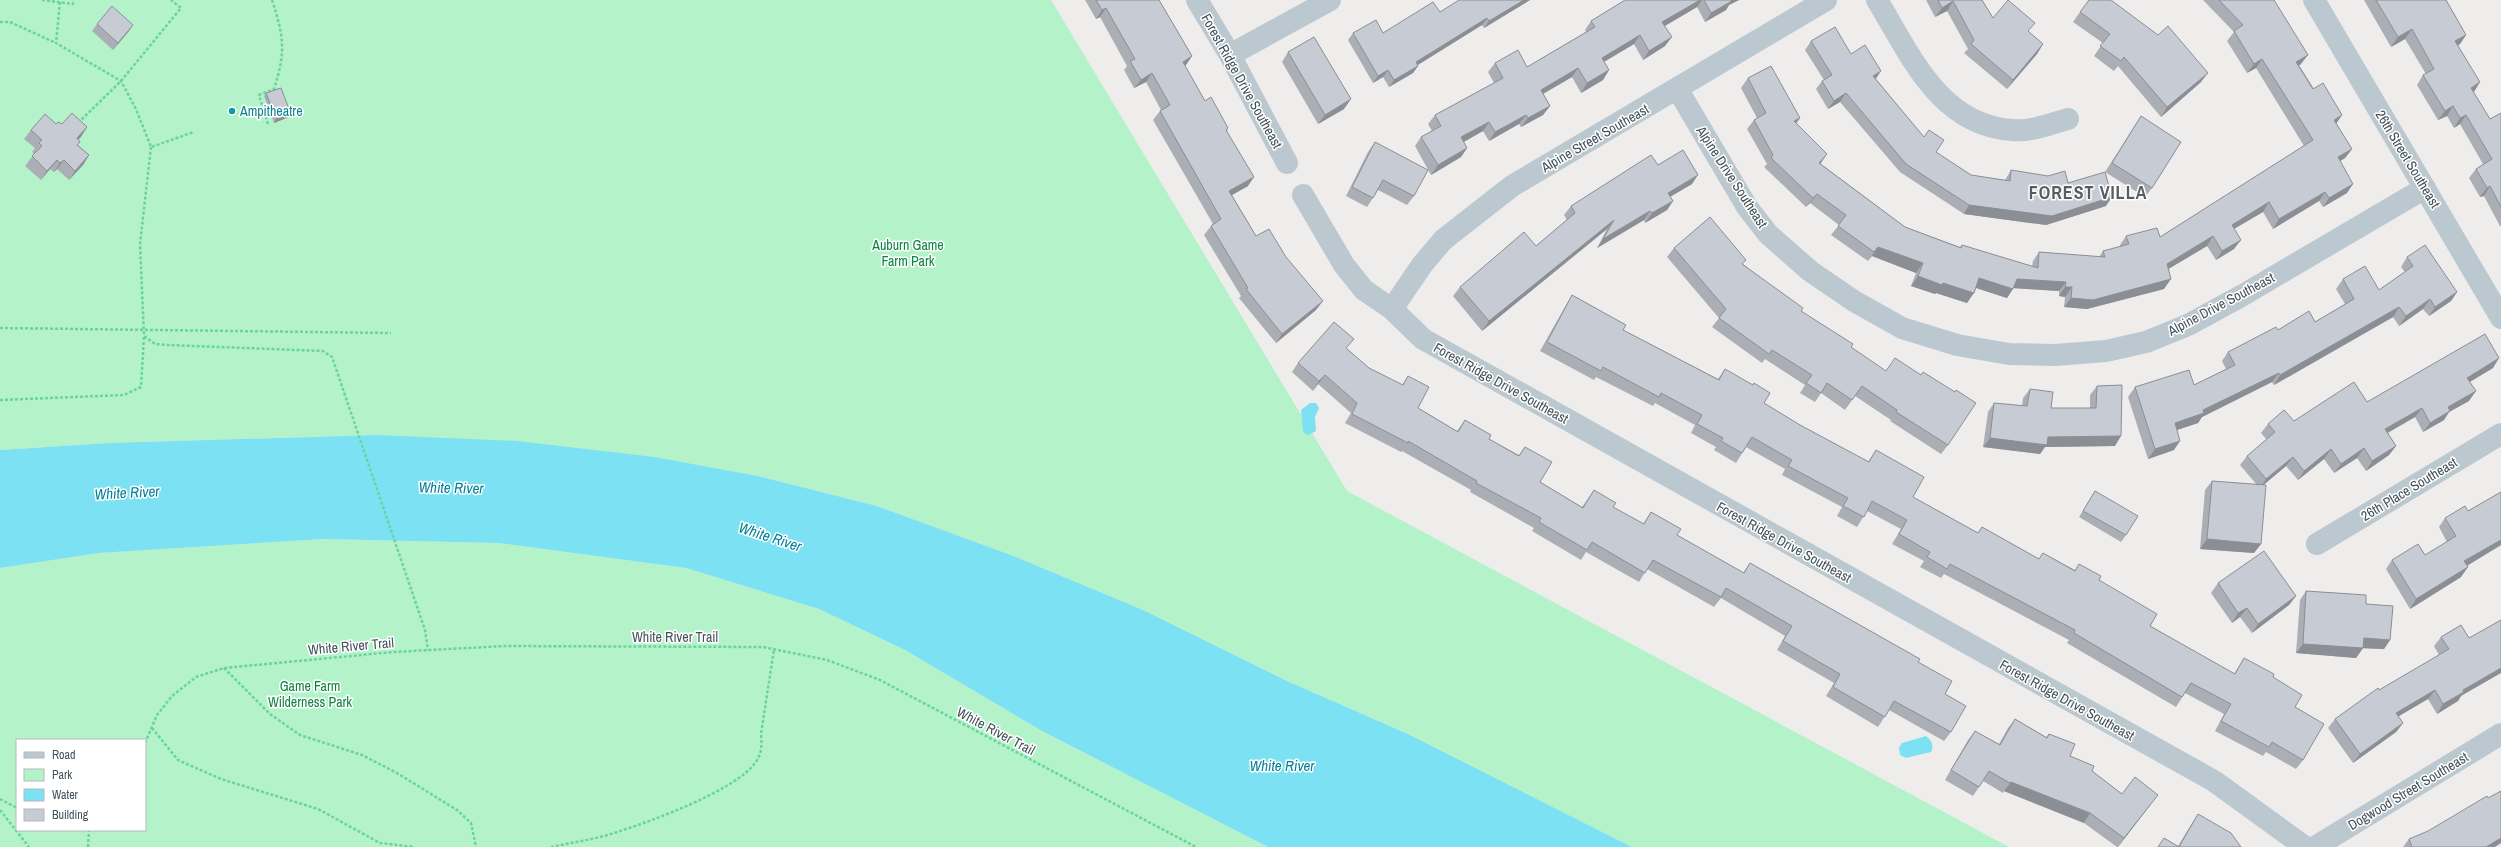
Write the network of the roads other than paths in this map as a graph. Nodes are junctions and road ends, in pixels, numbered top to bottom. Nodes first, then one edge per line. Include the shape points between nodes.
1 (1197, 0) edge
2 (1330, 0) edge
3 (1826, 0) edge
4 (1877, 0) edge
5 (2314, 0) edge
6 (1230, 55) junction
7 (1678, 90) junction
8 (2068, 119) dead end
9 (1286, 162) dead end
10 (2426, 188) junction
11 (1303, 195) dead end
12 (1392, 309) junction
13 (2501, 318) edge
14 (2501, 434) edge
15 (2317, 544) dead end
16 (2501, 734) edge
17 (2305, 847) edge
18 (2315, 847) edge

1 - 6 street, Forest Ridge Drive Southeast
2 - 6 street
3 - 7 street, Alpine Street Southeast
4 - 8 street via 1927,82 1947,104 1968,118 1990,127 2013,131
5 - 10 street, 26th Street Southeast
6 - 9 street, Forest Ridge Drive Southeast
7 - 10 street, Alpine Drive Southeast via 1748,207 1768,234 1810,271 1854,301 1902,328 1957,345 2009,354 2055,355 2106,351 2146,342 2188,325 2243,295
7 - 12 street, Alpine Street Southeast via 1512,186 1480,210 1443,240 1422,265
10 - 13 street, 26th Street Southeast
11 - 12 street, Forest Ridge Drive Southeast via 1344,265 1364,290
12 - 17 street, Forest Ridge Drive Southeast via 1423,340 2214,782
14 - 15 street, 26th Place Southeast
16 - 18 street, Dogwood Street Southeast

